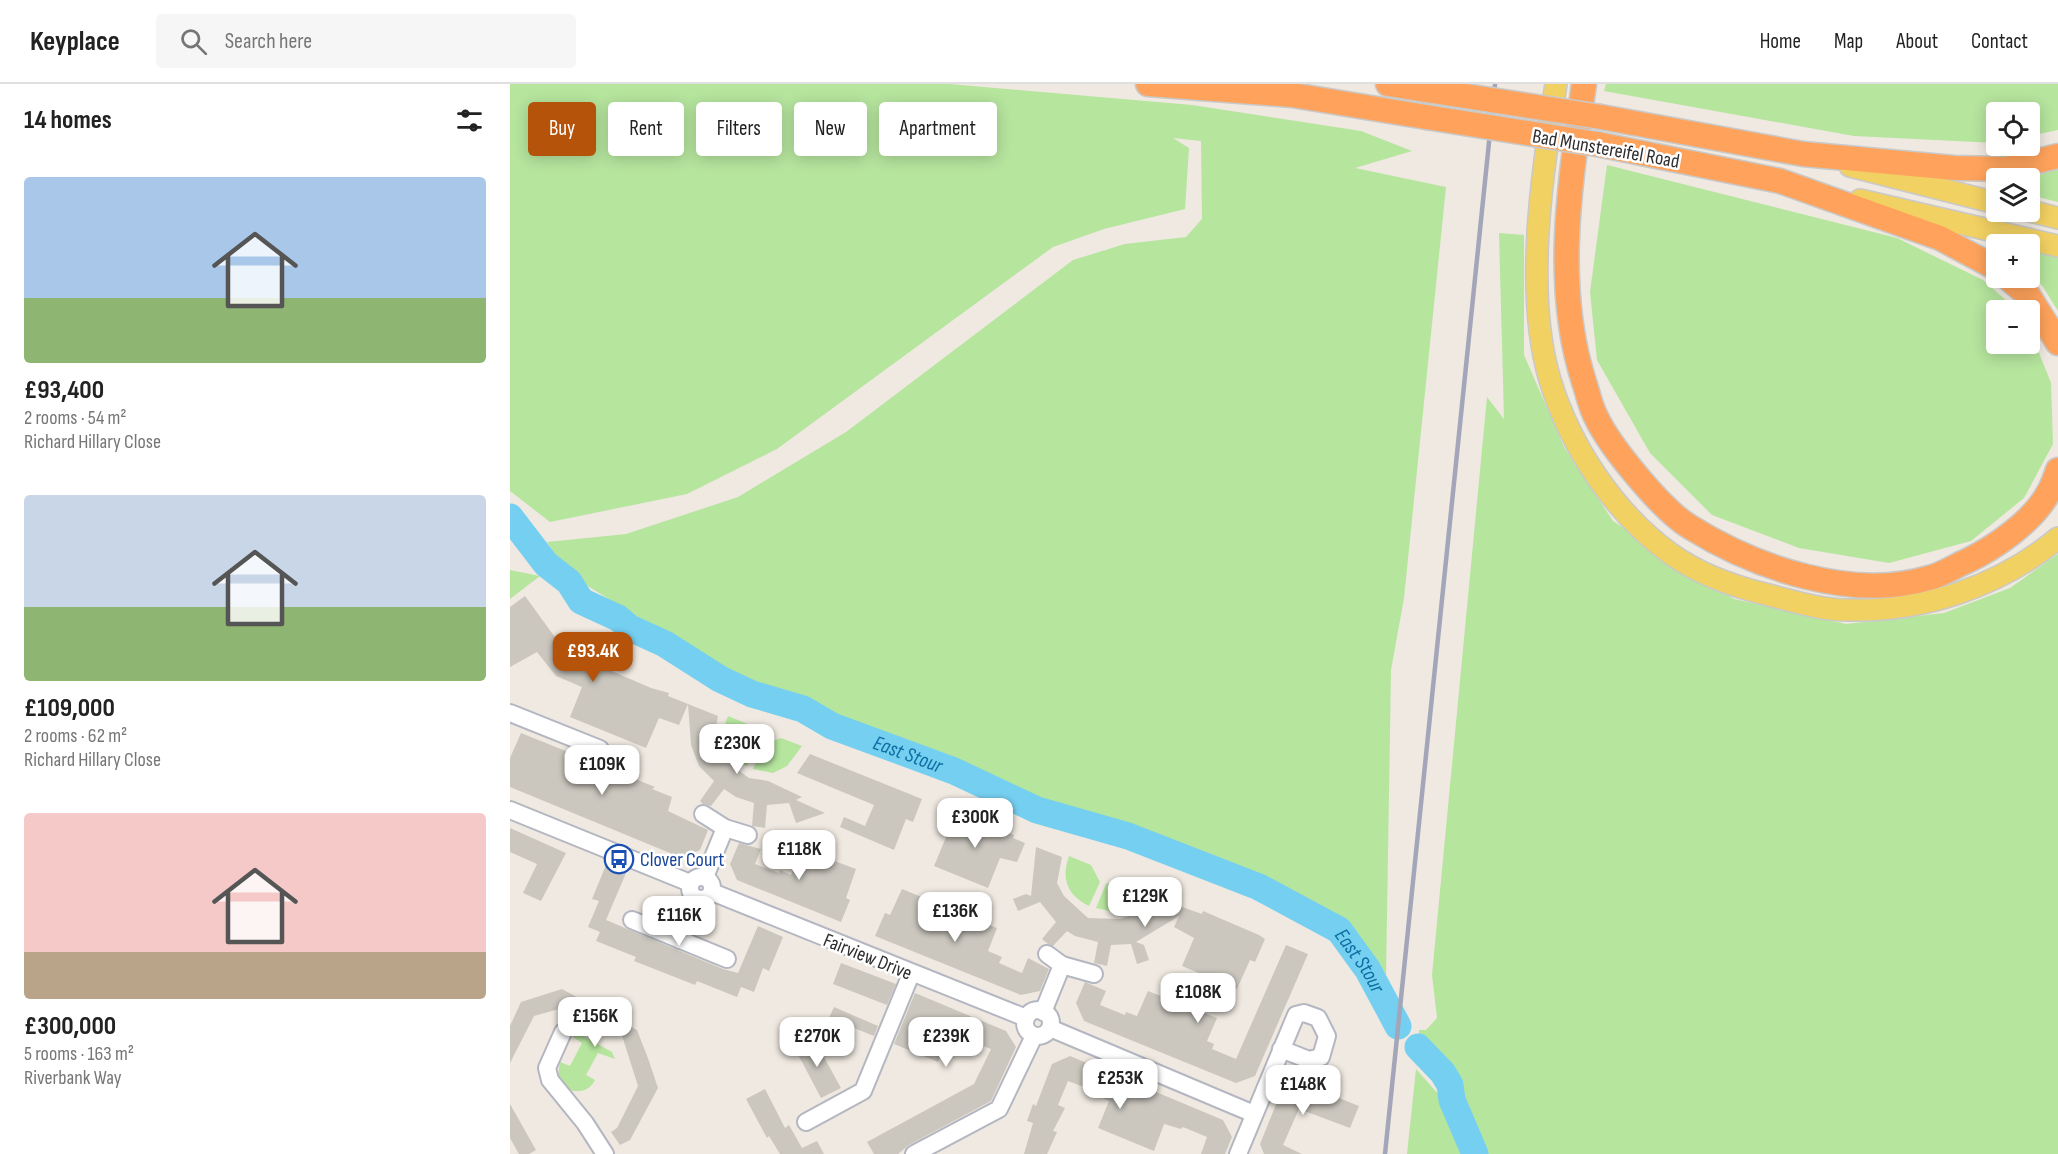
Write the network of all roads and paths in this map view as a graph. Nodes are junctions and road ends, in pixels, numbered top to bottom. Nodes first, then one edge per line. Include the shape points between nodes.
1 (1148, 84) edge
2 (1388, 84) edge
3 (1556, 84) edge
4 (1584, 84) edge
5 (1803, 154) junction
6 (2058, 156) edge
7 (1780, 182) junction
8 (1986, 200) edge
9 (2040, 214) edge
10 (2058, 218) edge
11 (2058, 246) edge
12 (1986, 263) edge
13 (2020, 288) edge
14 (2058, 343) edge
15 (2058, 470) edge
16 (2058, 538) edge
17 (510, 713) edge
18 (600, 748) dead end
19 (510, 810) edge
20 (703, 814) dead end
21 (725, 828) junction
22 (748, 835) dead end
23 (701, 888) junction
24 (632, 920) dead end
25 (680, 940) junction
26 (1047, 954) dead end
27 (727, 959) dead end
28 (1062, 965) junction
29 (911, 974) junction
30 (1094, 974) dead end
31 (1043, 1012) junction
32 (1026, 1018) junction
33 (1050, 1028) junction
34 (563, 1032) dead end
35 (1034, 1036) junction
36 (1281, 1049) dead end
37 (1254, 1114) junction
38 (806, 1122) dead end
39 (605, 1154) edge
40 (914, 1154) edge
41 (1238, 1154) edge

1 - 7 highway, Bad Munstereifel Road, bridge via 1292,95 1597,144
2 - 5 highway, Bad Munstereifel Road, bridge
3 - 16 main road via 1537,274 1540,325 1550,379 1570,431 1604,486 1633,520 1671,554 1732,586 1845,610 1905,608 1978,587
4 - 15 highway via 1571,173 1565,269 1574,350 1596,417 1641,482 1688,526 1770,567 1816,579 1884,586 1930,578 1986,551 2017,528 2047,497
5 - 6 highway via 1979,170 2027,165
5 - 8 main road, Bad Munstereifel Road
7 - 11 main road, Bad Munstereifel Road
7 - 12 highway via 1940,238
9 - 10 main road
13 - 14 highway
17 - 18 street
19 - 23 street, Fairview Drive
20 - 21 street
21 - 22 street
21 - 23 street
23 - 25 street
23 - 29 street, Fairview Drive
24 - 25 street
25 - 27 street
26 - 28 street
28 - 30 street
28 - 31 street
29 - 32 street, Fairview Drive
29 - 38 street via 863,1091
31 - 32 street via 1031,1012
31 - 33 street via 1049,1017
32 - 35 street via 1025,1027
33 - 35 street via 1042,1036
33 - 37 street
34 - 39 street via 547,1068 550,1080
35 - 40 street via 999,1108
36 - 37 street
37 - 41 street

